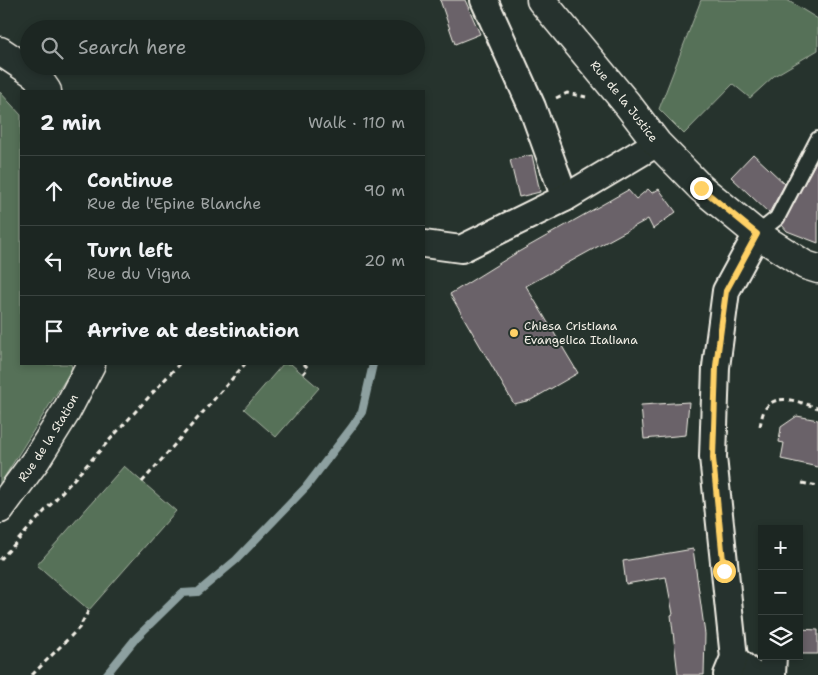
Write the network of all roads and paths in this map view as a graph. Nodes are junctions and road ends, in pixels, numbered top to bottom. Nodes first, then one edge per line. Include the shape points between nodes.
1 (484, 0) edge
2 (541, 0) edge
3 (0, 51) edge
4 (20, 64) edge
5 (36, 75) edge
6 (46, 90) edge
7 (628, 105) junction
8 (532, 107) junction
9 (818, 139) edge
10 (657, 143) junction
11 (565, 198) junction
12 (757, 234) junction
13 (425, 244) edge
14 (818, 269) edge
15 (90, 365) edge
16 (178, 365) edge
17 (244, 365) edge
18 (305, 365) edge
19 (303, 374) dead end
20 (818, 408) edge
21 (760, 426) dead end
22 (142, 482) dead end
23 (802, 483) dead end
24 (818, 486) edge
25 (0, 509) edge
26 (0, 560) edge
27 (89, 610) dead end
28 (773, 660) edge
29 (730, 666) edge
30 (32, 675) edge
31 (753, 675) edge
32 (772, 675) edge

1 - 8 street
2 - 7 street, Rue de la Justice
3 - 4 street
5 - 6 street
7 - 8 path via 567,93
7 - 10 street, Rue de la Justice
8 - 11 street
9 - 12 lane via 777,218
10 - 11 street, Rue de la Justice
10 - 12 street via 701,188
11 - 13 street, Rue de la Justice via 461,249
12 - 14 street via 806,265
12 - 29 street via 726,291 716,366 713,458
15 - 25 street, Rue de la Station via 36,460
16 - 26 path
17 - 22 path
18 - 19 path via 308,368
20 - 21 path via 784,398 774,400 764,411
23 - 24 path
27 - 30 path via 79,628
28 - 32 street
29 - 31 street

